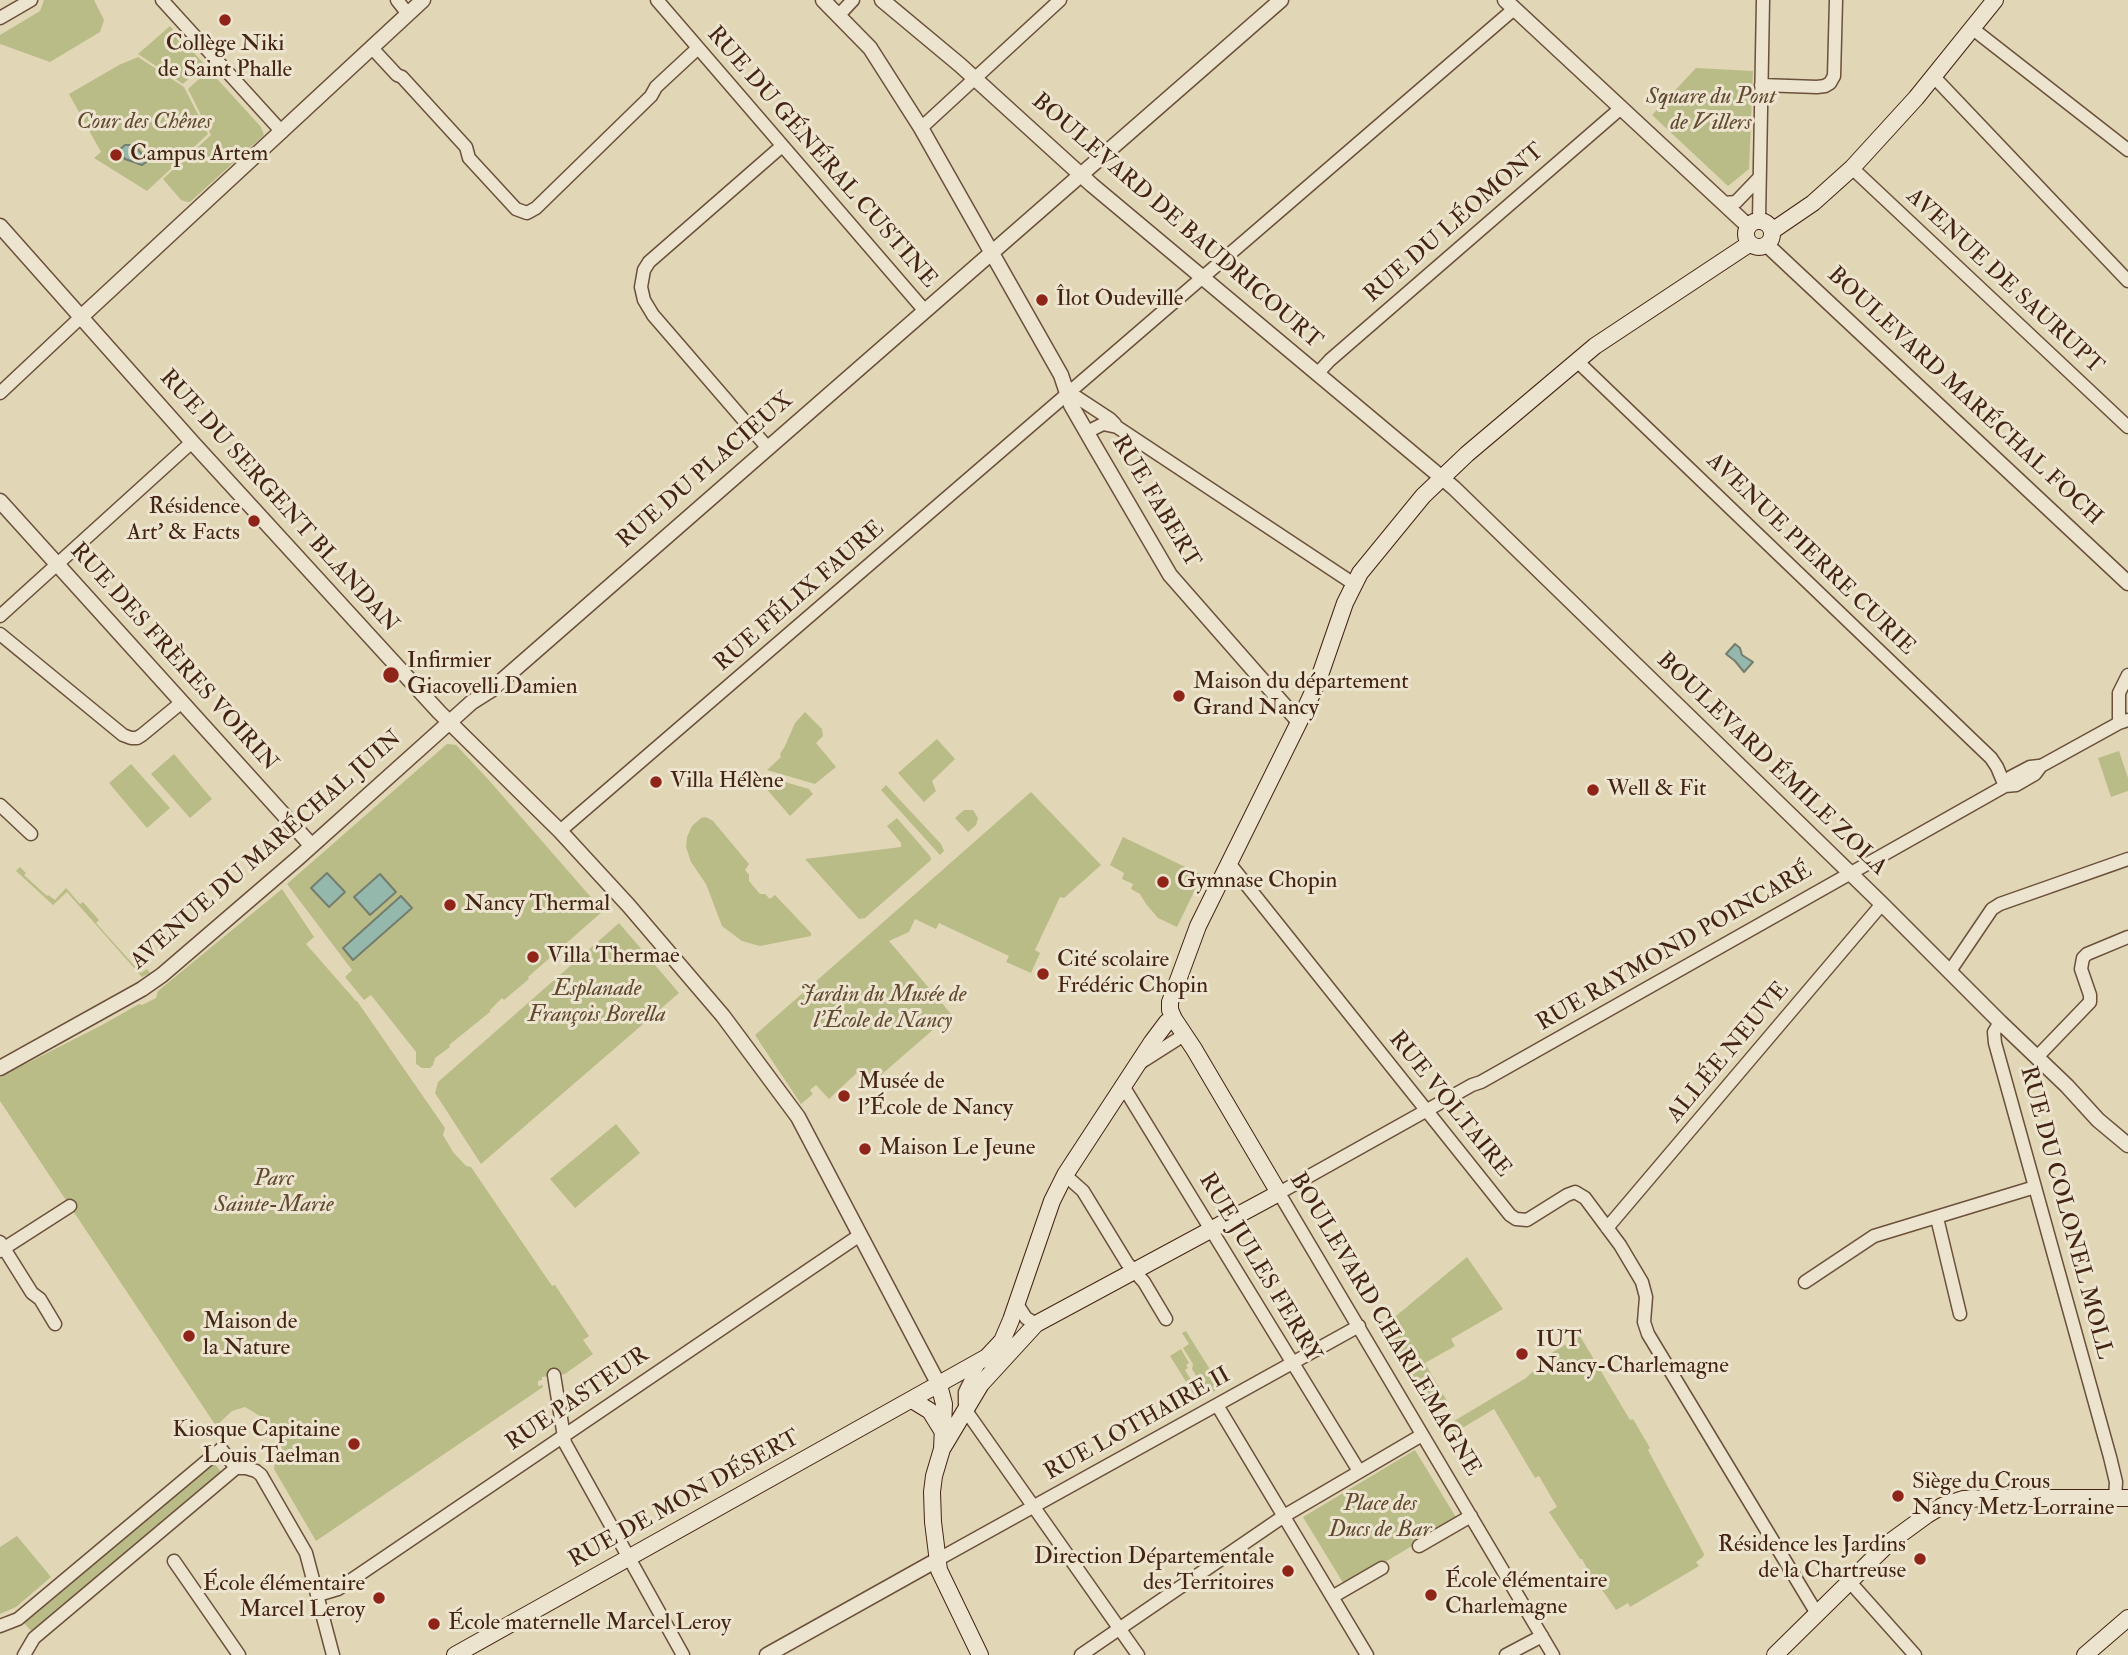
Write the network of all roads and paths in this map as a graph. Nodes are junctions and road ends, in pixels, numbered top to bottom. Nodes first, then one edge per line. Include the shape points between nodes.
1 (31, 0) edge
2 (162, 0) edge
3 (397, 0) edge
4 (423, 0) edge
5 (657, 0) edge
6 (823, 0) edge
7 (853, 0) edge
8 (883, 0) edge
9 (1060, 0) edge
10 (1282, 0) edge
11 (1763, 0) edge
12 (1836, 0) edge
13 (1995, 0) edge
14 (1510, 4) edge
15 (408, 14) junction
16 (838, 16) junction
17 (0, 18) edge
18 (1973, 29) junction
19 (372, 48) junction
20 (698, 48) junction
21 (1934, 77) junction
22 (975, 79) junction
23 (1761, 85) junction
24 (1621, 108) junction
25 (920, 128) junction
26 (282, 132) junction
27 (782, 146) junction
28 (2128, 149) edge
29 (1852, 168) junction
30 (1081, 175) junction
31 (1759, 178) junction
32 (1724, 203) junction
33 (1762, 230) junction
34 (2, 232) edge
35 (991, 253) junction
36 (1203, 278) junction
37 (2128, 281) edge
38 (925, 311) junction
39 (81, 317) junction
40 (1577, 361) junction
41 (1317, 373) junction
42 (0, 393) edge
43 (1067, 394) junction
44 (1117, 427) junction
45 (2128, 427) edge
46 (1087, 432) junction
47 (192, 442) junction
48 (767, 447) junction
49 (1441, 477) junction
50 (0, 501) edge
51 (57, 564) junction
52 (2128, 583) edge
53 (1354, 584) junction
54 (0, 616) edge
55 (0, 634) edge
56 (2128, 675) edge
57 (182, 702) junction
58 (2125, 719) edge
59 (449, 722) junction
60 (1299, 722) junction
61 (2005, 786) junction
62 (0, 805) edge
63 (560, 831) junction
64 (32, 834) dead end
65 (311, 845) junction
66 (2128, 859) edge
67 (1229, 863) junction
68 (1849, 873) junction
69 (1882, 904) junction
70 (2128, 937) edge
71 (1950, 971) junction
72 (1174, 1019) junction
73 (2000, 1022) junction
74 (1184, 1035) junction
75 (2037, 1057) junction
76 (1140, 1063) junction
77 (0, 1068) edge
78 (1123, 1086) junction
79 (1427, 1110) junction
80 (2125, 1142) edge
81 (1065, 1175) junction
82 (2035, 1187) junction
83 (1279, 1193) junction
84 (70, 1206) dead end
85 (1937, 1218) junction
86 (1607, 1228) junction
87 (1212, 1229) junction
88 (860, 1235) junction
89 (1, 1247) edge
90 (1134, 1271) junction
91 (1805, 1282) dead end
92 (1017, 1304) junction
93 (1960, 1314) dead end
94 (1166, 1320) dead end
95 (55, 1324) dead end
96 (1036, 1324) junction
97 (1359, 1326) junction
98 (979, 1363) junction
99 (1293, 1363) junction
100 (554, 1376) dead end
101 (939, 1385) junction
102 (912, 1400) junction
103 (1217, 1405) junction
104 (967, 1410) junction
105 (943, 1432) junction
106 (563, 1435) junction
107 (1423, 1435) junction
108 (943, 1449) junction
109 (236, 1468) junction
110 (1359, 1471) junction
111 (2122, 1499) edge
112 (1032, 1507) junction
113 (1284, 1516) junction
114 (1471, 1516) junction
115 (1419, 1546) dead end
116 (628, 1558) junction
117 (937, 1560) junction
118 (174, 1561) dead end
119 (1382, 1568) dead end
120 (1849, 1581) junction
121 (318, 1595) junction
122 (1332, 1597) junction
123 (1816, 1612) junction
124 (2128, 1618) edge
125 (18, 1619) junction
126 (0, 1626) edge
127 (1119, 1629) junction
128 (1542, 1636) junction
129 (34, 1638) junction
130 (24, 1655) edge
131 (239, 1655) edge
132 (333, 1655) edge
133 (455, 1655) edge
134 (683, 1655) edge
135 (767, 1655) edge
136 (980, 1655) edge
137 (1081, 1655) edge
138 (1138, 1655) edge
139 (1367, 1655) edge
140 (1506, 1655) edge
141 (1553, 1655) edge
142 (1775, 1655) edge
143 (1915, 1655) edge
144 (2085, 1655) edge

1 - 17 street
2 - 26 street
3 - 15 street
4 - 15 street
5 - 20 street, RUE DU GÉNÉRAL CUSTINE
6 - 16 street, RUE FABERT
7 - 16 street
8 - 22 street, BOULEVARD DE BAUDRICOURT
9 - 22 street
10 - 30 street, RUE DU PLACIEUX
11 - 23 street
12 - 23 street via 1830,83 1817,87
13 - 18 main road
14 - 24 street, BOULEVARD MARÉCHAL FOCH
14 - 36 street, RUE FÉLIX FAURE
15 - 19 street
16 - 25 street, RUE FABERT via 874,53
18 - 21 main road
18 - 28 street
19 - 20 street via 466,147 469,158 513,206 527,213
19 - 26 street
20 - 27 street, RUE DU GÉNÉRAL CUSTINE
21 - 29 main road
21 - 37 street
22 - 25 street
22 - 30 street, BOULEVARD DE BAUDRICOURT
23 - 31 street
24 - 32 street, BOULEVARD MARÉCHAL FOCH
24 - 41 street, RUE DU LÉOMONT
25 - 35 street, RUE FABERT
26 - 39 street
27 - 38 street, RUE DU GÉNÉRAL CUSTINE
27 - 48 street via 649,262 641,287 653,315
29 - 33 main road via 1813,203
29 - 45 street, AVENUE DE SAURUPT
30 - 35 street, RUE DU PLACIEUX
30 - 36 street, BOULEVARD DE BAUDRICOURT
31 - 32 street via 1736,202
31 - 33 street
32 - 33 street, BOULEVARD MARÉCHAL FOCH
33 - 40 main road via 1760,248 1749,244
33 - 52 street, BOULEVARD MARÉCHAL FOCH
34 - 39 street, RUE DU SERGENT BLANDAN
35 - 38 street, RUE DU PLACIEUX
35 - 43 street, RUE FABERT via 1061,375
36 - 41 street, BOULEVARD DE BAUDRICOURT
36 - 43 street, RUE FÉLIX FAURE
38 - 48 street, RUE DU PLACIEUX
39 - 42 street
39 - 47 street, RUE DU SERGENT BLANDAN
40 - 49 main road
40 - 61 street, AVENUE PIERRE CURIE via 1991,758
41 - 49 street, BOULEVARD DE BAUDRICOURT
43 - 44 street
43 - 46 street, RUE FABERT
43 - 63 street, RUE FÉLIX FAURE
44 - 46 street via 1103,424
44 - 53 street
46 - 60 street, RUE FABERT via 1170,575
47 - 51 street
47 - 59 street, RUE DU SERGENT BLANDAN
48 - 59 street, RUE DU PLACIEUX
49 - 53 main road
49 - 68 street, BOULEVARD ÉMILE ZOLA
50 - 51 street, RUE DES FRÈRES VOIRIN
51 - 54 street
51 - 57 street, RUE DES FRÈRES VOIRIN
53 - 60 main road
55 - 57 street via 131,738 142,735
56 - 58 street via 2119,693
57 - 65 street, RUE DES FRÈRES VOIRIN
58 - 61 street, RUE RAYMOND POINCARÉ via 2041,766 2011,777
59 - 63 street, RUE DU SERGENT BLANDAN
59 - 65 street, AVENUE DU MARÉCHAL JUIN
60 - 67 main road
61 - 68 street, RUE RAYMOND POINCARÉ
62 - 64 street
63 - 88 street, RUE DU SERGENT BLANDAN via 667,948 762,1067 803,1126
65 - 77 street, AVENUE DU MARÉCHAL JUIN via 155,981
66 - 71 street via 1992,909
67 - 72 main road via 1198,926 1170,1002
67 - 79 street, RUE VOLTAIRE
68 - 69 street, BOULEVARD ÉMILE ZOLA
68 - 79 street, RUE RAYMOND POINCARÉ
69 - 71 street, BOULEVARD ÉMILE ZOLA
69 - 86 street, ALLÉE NEUVE
70 - 75 street via 2087,954 2081,969 2090,1002
71 - 73 street, BOULEVARD ÉMILE ZOLA
72 - 74 main road, BOULEVARD CHARLEMAGNE
72 - 76 main road via 1167,1022
73 - 75 street, BOULEVARD ÉMILE ZOLA
73 - 82 street, RUE DU COLONEL MOLL via 1994,1043
74 - 76 street
74 - 83 main road, BOULEVARD CHARLEMAGNE
75 - 80 street, BOULEVARD ÉMILE ZOLA via 2098,1108
76 - 78 main road
78 - 81 main road
78 - 87 street, RUE JULES FERRY
79 - 83 street, RUE RAYMOND POINCARÉ
79 - 86 street, RUE VOLTAIRE via 1516,1219 1527,1220 1575,1192
81 - 90 street via 1083,1191
81 - 92 main road
82 - 85 street
82 - 111 street, RUE DU COLONEL MOLL
83 - 87 main road
83 - 97 street, BOULEVARD CHARLEMAGNE
84 - 89 street
85 - 91 street via 1874,1236
85 - 93 street
86 - 123 street, RUE VOLTAIRE via 1640,1278 1648,1334
87 - 90 main road
87 - 99 street, RUE JULES FERRY
88 - 101 street
88 - 106 street, RUE PASTEUR
89 - 95 street
90 - 94 street
90 - 96 main road
92 - 96 street
92 - 98 main road, RUE DE MON DÉSERT via 1002,1341
96 - 104 main road via 981,1384
97 - 99 street, RUE LOTHAIRE II
97 - 107 street, BOULEVARD CHARLEMAGNE
98 - 101 main road, RUE DE MON DÉSERT
98 - 104 street via 965,1392
99 - 103 street, RUE LOTHAIRE II
99 - 110 street, RUE JULES FERRY
100 - 106 street
101 - 102 main road, RUE DE MON DÉSERT
101 - 105 main road
102 - 105 main road via 930,1411
102 - 116 main road, RUE DE MON DÉSERT
103 - 112 street, RUE LOTHAIRE II
103 - 113 street
104 - 108 main road
104 - 112 street
105 - 108 main road
106 - 116 street
106 - 121 street, RUE PASTEUR via 338,1588
107 - 110 street
107 - 114 street, BOULEVARD CHARLEMAGNE
108 - 117 main road via 932,1492
109 - 121 street via 261,1475 306,1553
109 - 125 street via 220,1449
109 - 129 street
110 - 113 street
111 - 120 main road via 1958,1501 1927,1515 1890,1542
112 - 117 street, RUE LOTHAIRE II
112 - 127 street
113 - 122 street
113 - 127 street
114 - 115 street
114 - 128 street, BOULEVARD CHARLEMAGNE
116 - 133 main road, RUE DE MON DÉSERT
116 - 134 street
117 - 135 street
117 - 136 main road
118 - 131 street
119 - 122 street
120 - 123 main road
120 - 143 street
121 - 132 street
122 - 139 street
123 - 142 main road
124 - 144 main road
125 - 126 street
125 - 129 street
127 - 137 street
127 - 138 street
128 - 140 street
128 - 141 street, BOULEVARD CHARLEMAGNE
129 - 130 street

